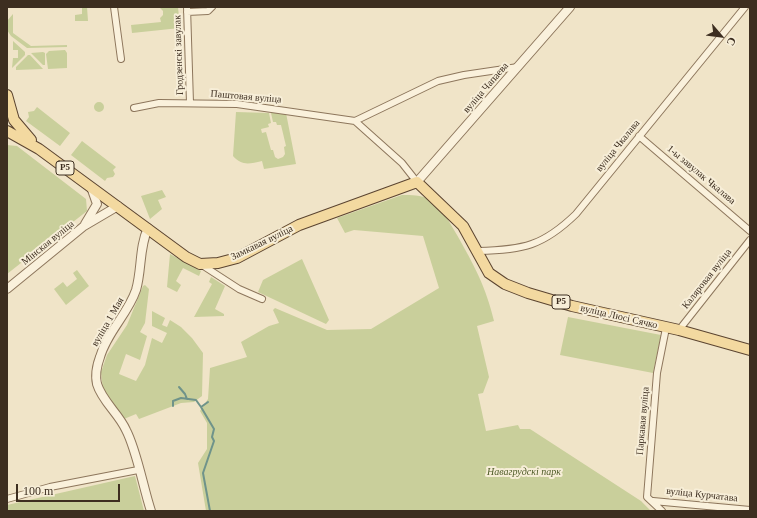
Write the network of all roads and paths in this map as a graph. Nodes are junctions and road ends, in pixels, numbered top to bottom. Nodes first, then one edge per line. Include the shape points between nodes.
1 (114, 7) edge
2 (212, 7) edge
3 (570, 7) edge
4 (746, 7) edge
5 (187, 9) edge
6 (121, 59) dead end
7 (518, 67) junction
8 (7, 95) edge
9 (190, 103) junction
10 (134, 108) dead end
11 (355, 122) junction
12 (9, 131) edge
13 (638, 136) junction
14 (39, 149) junction
15 (417, 182) junction
16 (91, 187) junction
17 (118, 206) junction
18 (84, 226) junction
19 (148, 228) junction
20 (750, 230) edge
21 (750, 240) edge
22 (478, 251) junction
23 (200, 264) junction
24 (7, 289) edge
25 (262, 298) dead end
26 (666, 328) junction
27 (679, 330) junction
28 (750, 350) edge
29 (138, 470) junction
30 (7, 499) edge
31 (653, 501) junction
32 (750, 510) edge
33 (151, 511) edge
34 (662, 511) edge

1 - 6 street
2 - 5 street via 208,11
3 - 7 street, вуліца Чапаева
4 - 13 street, вуліца Чкалава
5 - 9 street, Гродзенскі завулак
7 - 11 street via 438,80
7 - 15 street, вуліца Чапаева
8 - 14 main road via 14,120
9 - 10 street, Паштовая вуліца via 159,103
9 - 11 street, Паштовая вуліца via 237,104
11 - 15 street via 402,163
12 - 14 main road, Р5
13 - 20 street, 1-ы завулак Чкалава
13 - 22 street, вуліца Чкалава via 576,214 549,237 535,244 510,250
14 - 16 main road, Р5
15 - 22 main road, вуліца Люсі Сячко / Р5 via 463,226
15 - 23 main road, Замкавая вуліца via 298,225 237,258
16 - 17 main road, Р5
16 - 18 street, Мінская вуліца via 97,204
17 - 18 street, Мінская вуліца
17 - 19 main road, Р5
18 - 24 street, Мінская вуліца
19 - 23 main road, Р5
19 - 29 street, вуліца 1 Мая via 144,235 140,277 131,303 104,348 96,371 100,392 127,431
21 - 27 street, Каляровая вуліца
22 - 26 main road, вуліца Люсі Сячко / Р5 via 489,273 505,284 528,293
23 - 25 street via 239,289
26 - 27 main road, вуліца Люсі Сячко / Р5
26 - 31 street, Паркавая вуліца via 657,373 647,497
27 - 28 main road, вуліца Люсі Сячко / Р5
29 - 30 street via 50,487
29 - 33 street, вуліца 1 Мая
31 - 32 street, вуліца Курчатава
31 - 34 street, Паркавая вуліца

